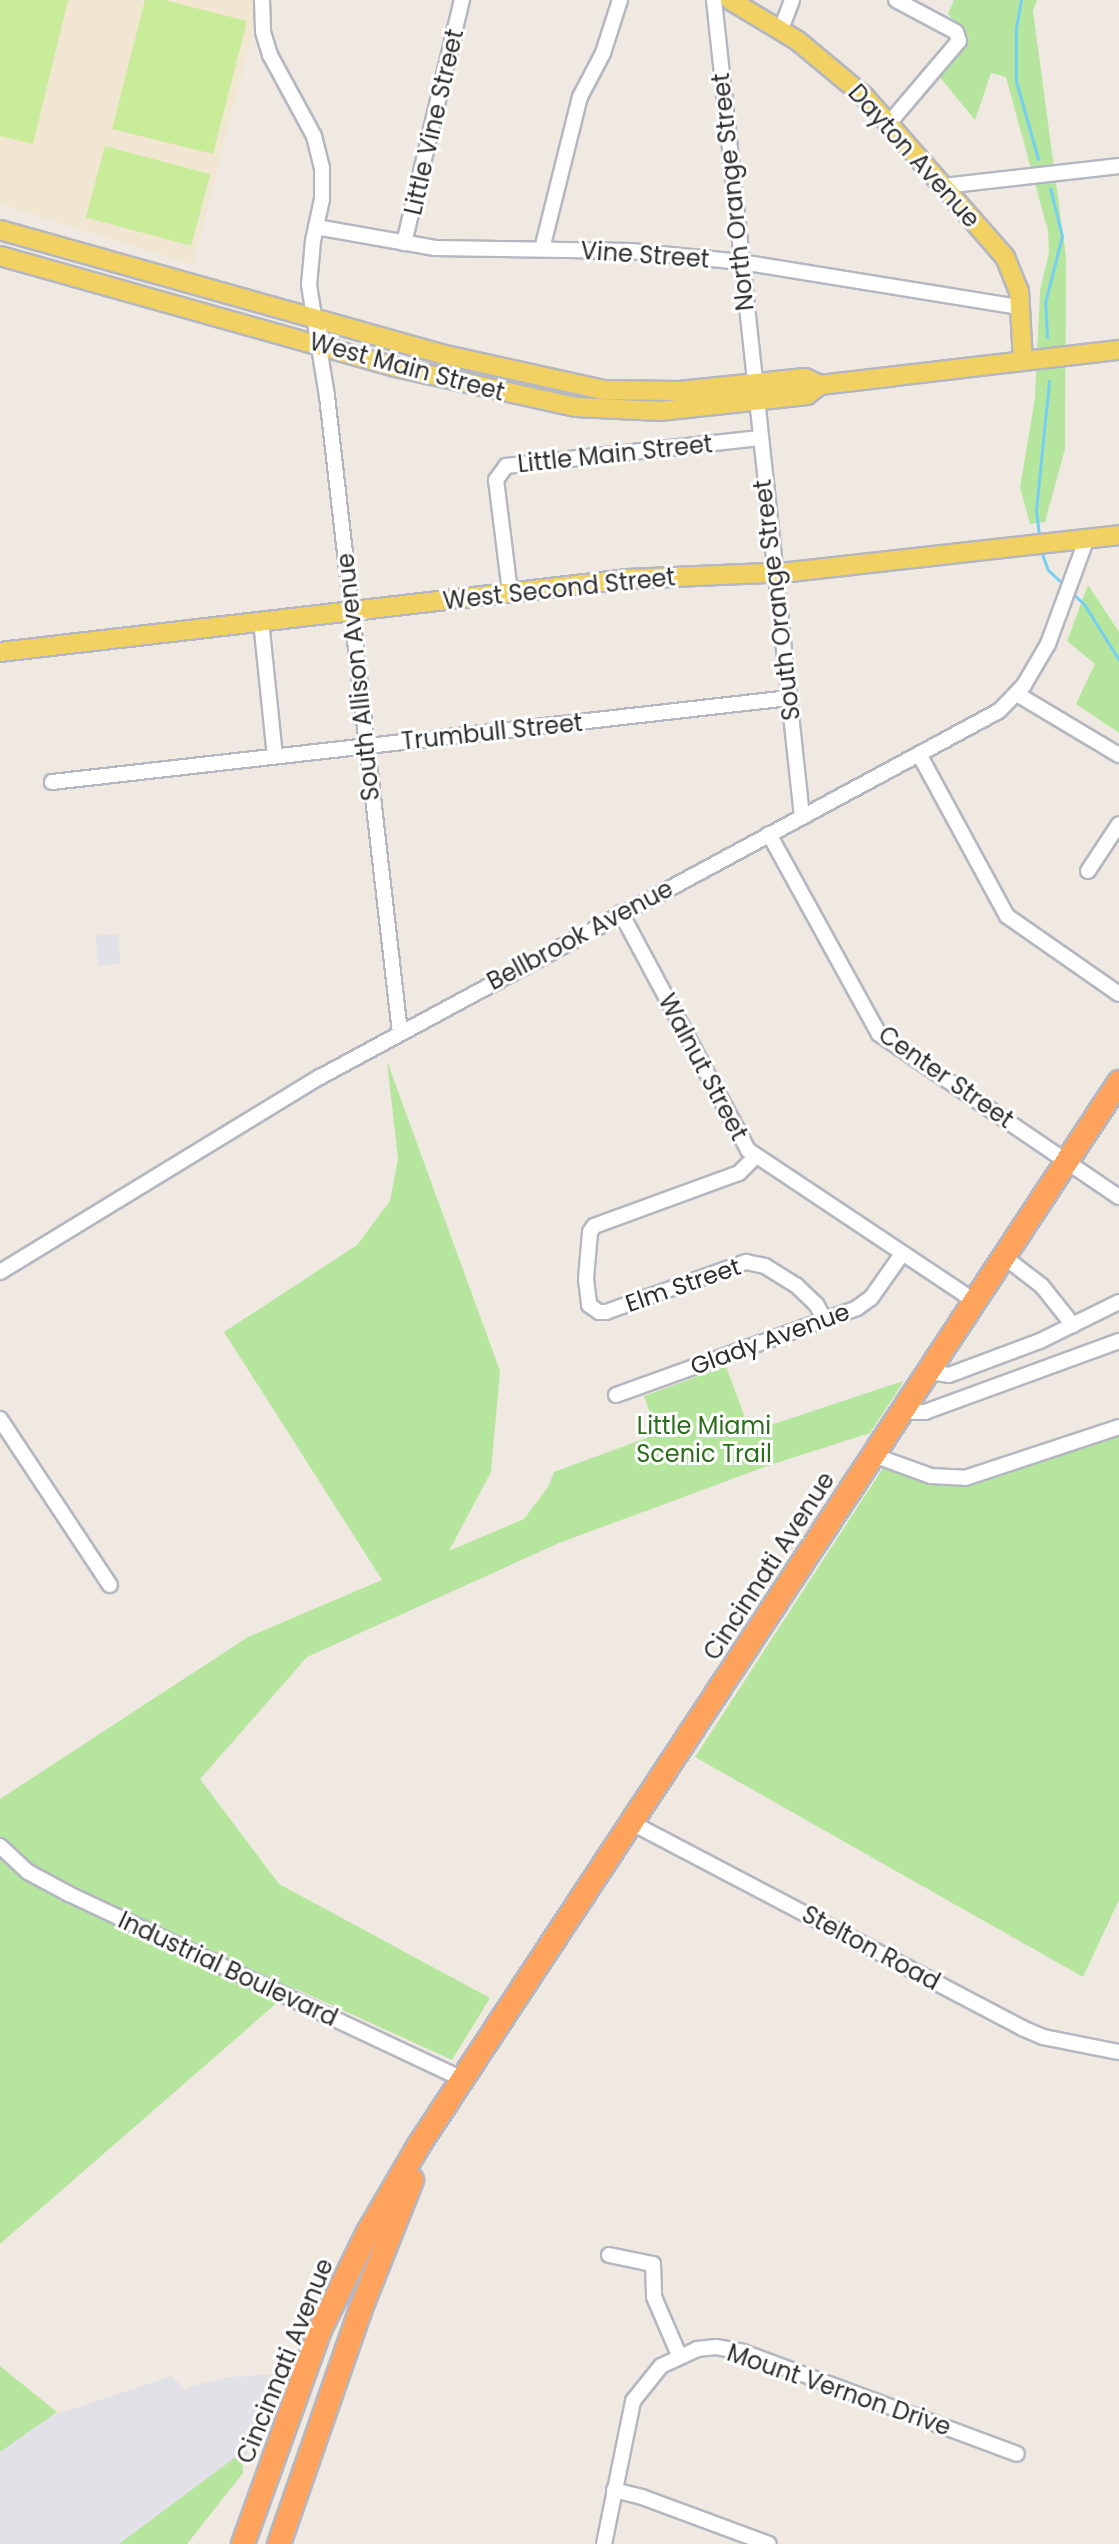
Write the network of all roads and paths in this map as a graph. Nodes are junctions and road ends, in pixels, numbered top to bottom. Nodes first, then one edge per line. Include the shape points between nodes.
1 (262, 0) edge
2 (462, 0) edge
3 (620, 0) edge
4 (714, 0) edge
5 (730, 0) edge
6 (792, 0) edge
7 (896, 0) edge
8 (781, 29) junction
9 (890, 122) junction
10 (1119, 166) edge
11 (944, 186) junction
12 (316, 227) junction
13 (0, 230) edge
14 (404, 243) junction
15 (542, 249) junction
16 (0, 256) edge
17 (741, 262) junction
18 (1020, 307) junction
19 (316, 321) junction
20 (319, 344) junction
21 (1119, 350) edge
22 (1023, 361) junction
23 (754, 392) junction
24 (759, 438) junction
25 (1119, 535) edge
26 (1087, 538) junction
27 (773, 573) junction
28 (510, 592) junction
29 (352, 610) junction
30 (261, 621) junction
31 (0, 652) edge
32 (1017, 694) junction
33 (789, 698) junction
34 (365, 746) junction
35 (919, 754) junction
36 (1119, 755) edge
37 (275, 756) junction
38 (52, 782) dead end
39 (802, 817) junction
40 (1119, 824) edge
41 (769, 834) junction
42 (1088, 871) dead end
43 (621, 913) junction
44 (1119, 994) edge
45 (400, 1033) junction
46 (1119, 1082) edge
47 (755, 1157) junction
48 (1066, 1162) junction
49 (1119, 1197) edge
50 (902, 1254) junction
51 (1003, 1256) junction
52 (0, 1272) edge
53 (974, 1301) junction
54 (1119, 1302) edge
55 (825, 1320) junction
56 (1073, 1325) junction
57 (1119, 1341) edge
58 (928, 1372) junction
59 (616, 1395) dead end
60 (901, 1412) junction
61 (0, 1419) edge
62 (1119, 1427) edge
63 (873, 1455) junction
64 (110, 1585) dead end
65 (632, 1823) junction
66 (0, 1846) edge
67 (1119, 2052) edge
68 (463, 2079) junction
69 (609, 2255) dead end
70 (679, 2355) junction
71 (1017, 2454) dead end
72 (614, 2490) junction
73 (739, 2539) edge
74 (243, 2544) edge
75 (279, 2544) edge
76 (604, 2544) edge
77 (769, 2544) edge

1 - 12 street, South Allison Avenue via 269,53 319,153 323,189
2 - 14 street, Little Vine Street
3 - 15 street via 603,53 580,97
4 - 17 street, North Orange Street
5 - 8 main road, Dayton Avenue
6 - 8 street
7 - 9 street via 959,35 958,44
8 - 9 main road, Dayton Avenue via 826,62
9 - 11 main road, Dayton Avenue
10 - 11 street
11 - 18 main road, Dayton Avenue via 1009,262
12 - 14 street, Vine Street
12 - 19 street, South Allison Avenue via 309,274
13 - 19 main road, West Main Street
14 - 15 street, Vine Street
15 - 17 street, Vine Street
16 - 20 main road, West Main Street
17 - 18 street, Vine Street
17 - 23 street, North Orange Street
18 - 22 main road, Dayton Avenue
19 - 20 street, South Allison Avenue
19 - 23 main road, West Main Street via 604,390
20 - 23 main road, West Main Street via 478,388 576,407 660,411
20 - 29 street, South Allison Avenue
21 - 22 main road, West Main Street
22 - 23 main road, West Main Street via 820,385 805,378
23 - 24 street, South Orange Street
24 - 27 street, South Orange Street
24 - 28 street, Little Main Street via 500,470 496,480
25 - 26 main road, West Second Street
26 - 27 main road, West Second Street
26 - 32 street, Bellbrook Avenue via 1048,644
27 - 28 main road, West Second Street via 632,578
27 - 33 street, South Orange Street
28 - 29 main road, West Second Street
29 - 30 main road, West Second Street
29 - 34 street, South Allison Avenue
30 - 31 main road, West Second Street
30 - 37 street
32 - 35 street, Bellbrook Avenue via 992,715
32 - 36 street
33 - 34 street, Trumbull Street
33 - 39 street, South Orange Street
34 - 37 street, Trumbull Street
34 - 45 street, South Allison Avenue
35 - 39 street, Bellbrook Avenue
35 - 44 street via 1007,916
37 - 38 street, Trumbull Street
39 - 41 street, Bellbrook Avenue
40 - 42 street
41 - 43 street, Bellbrook Avenue
41 - 48 street, Center Street via 879,1034
43 - 45 street, Bellbrook Avenue
43 - 47 street, Walnut Street
45 - 52 street, Bellbrook Avenue
46 - 48 highway, Cincinnati Avenue
47 - 50 street, Walnut Street
47 - 55 street, Elm Street via 739,1173 594,1226 587,1300 593,1310 606,1312 746,1262 765,1266 796,1285
48 - 49 street, Center Street
48 - 51 highway, Cincinnati Avenue
50 - 53 street, Walnut Street
50 - 55 street, Glady Avenue via 866,1303
51 - 53 highway, Cincinnati Avenue
51 - 56 street via 1042,1286
53 - 58 highway, Cincinnati Avenue
54 - 56 street
55 - 59 street, Glady Avenue
56 - 58 street via 949,1375
57 - 60 street via 925,1412
58 - 60 highway, Cincinnati Avenue
60 - 63 highway, Cincinnati Avenue
61 - 64 street
62 - 63 street via 965,1478 931,1476
63 - 65 highway, Cincinnati Avenue
65 - 67 street, Stelton Road via 1022,2028
65 - 68 highway, Cincinnati Avenue
66 - 68 street, Industrial Boulevard via 28,1872 69,1894
68 - 74 highway, Cincinnati Avenue via 340,2285
68 - 75 highway, Cincinnati Avenue via 385,2244
69 - 70 street via 653,2264 654,2297
70 - 71 street, Mount Vernon Drive via 707,2348 743,2352
70 - 72 street via 653,2373 633,2401
72 - 73 street
72 - 76 street
73 - 77 street

